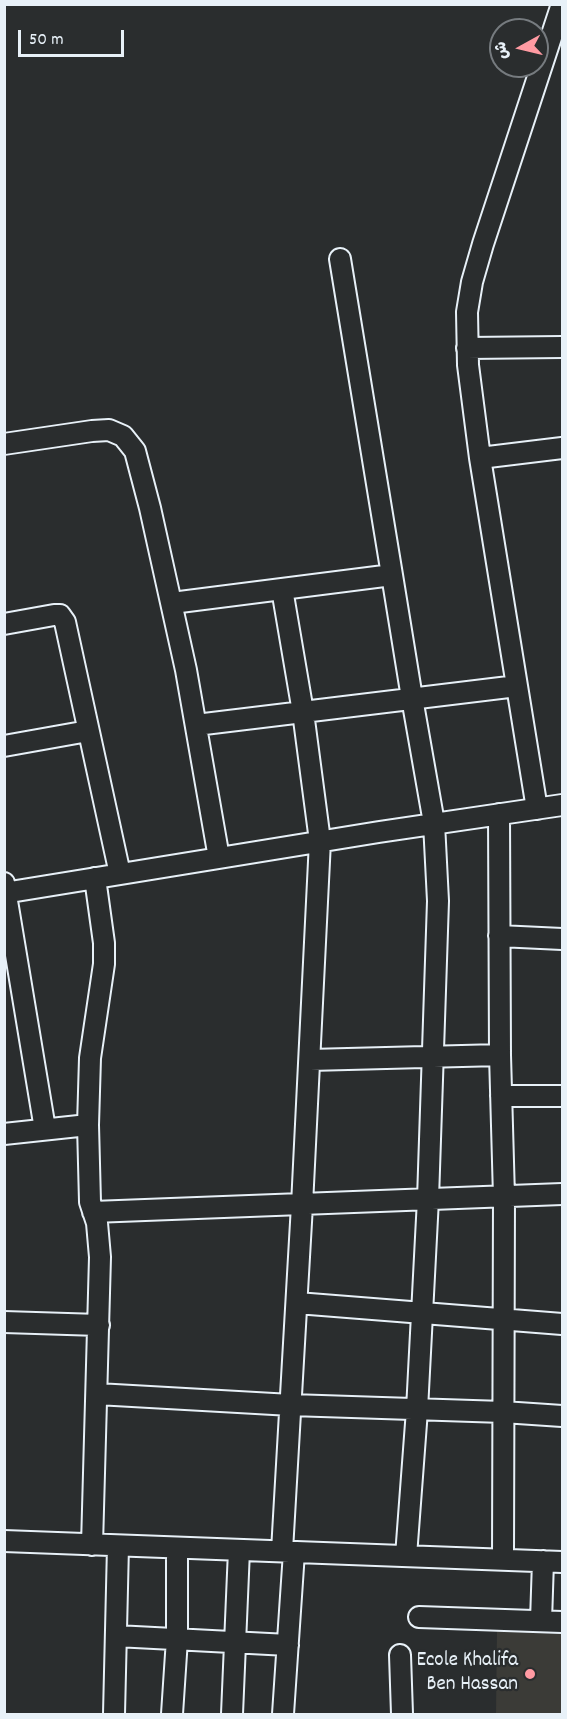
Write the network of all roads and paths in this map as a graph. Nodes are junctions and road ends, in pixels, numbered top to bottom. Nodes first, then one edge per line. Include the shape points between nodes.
1 (562, 4) edge
2 (554, 54) edge
3 (340, 259) dead end
4 (562, 347) edge
5 (467, 348) junction
6 (4, 444) edge
7 (562, 448) edge
8 (480, 458) junction
9 (392, 575) junction
10 (282, 589) junction
11 (172, 603) junction
12 (4, 624) edge
13 (517, 686) junction
14 (412, 698) junction
15 (303, 712) junction
16 (196, 725) junction
17 (88, 731) junction
18 (4, 746) edge
19 (562, 806) edge
20 (537, 809) junction
21 (499, 814) junction
22 (434, 823) junction
23 (320, 842) junction
24 (219, 858) junction
25 (120, 874) junction
26 (95, 879) junction
27 (5, 890) edge
28 (499, 936) junction
29 (562, 939) edge
30 (500, 1054) junction
31 (434, 1056) junction
32 (310, 1060) junction
33 (501, 1095) junction
34 (562, 1096) edge
35 (88, 1125) junction
36 (45, 1129) junction
37 (4, 1134) edge
38 (562, 1194) edge
39 (504, 1197) junction
40 (428, 1199) junction
41 (302, 1205) junction
42 (93, 1212) junction
43 (297, 1303) junction
44 (421, 1312) junction
45 (503, 1319) junction
46 (4, 1322) edge
47 (562, 1324) edge
48 (99, 1325) junction
49 (97, 1394) junction
50 (291, 1405) junction
51 (417, 1410) junction
52 (503, 1412) junction
53 (562, 1416) edge
54 (4, 1541) edge
55 (92, 1545) junction
56 (118, 1546) junction
57 (177, 1548) junction
58 (239, 1550) junction
59 (288, 1552) junction
60 (406, 1556) junction
61 (503, 1559) junction
62 (553, 1561) edge
63 (419, 1617) dead end
64 (541, 1621) junction
65 (562, 1622) edge
66 (116, 1636) junction
67 (177, 1639) junction
68 (235, 1642) junction
69 (288, 1645) junction
70 (400, 1655) dead end
71 (114, 1714) edge
72 (172, 1714) edge
73 (232, 1714) edge
74 (283, 1714) edge
75 (402, 1714) edge

1 - 2 street
2 - 5 street via 508,166 472,282
3 - 9 street
4 - 5 street
5 - 8 street
6 - 11 street via 100,430 115,431 128,440 140,468
7 - 8 street
8 - 13 street
9 - 10 street
9 - 14 street
10 - 11 street
10 - 15 street
11 - 16 street
12 - 17 street via 62,616
13 - 14 street
13 - 20 street
14 - 15 street
14 - 22 street
15 - 16 street
15 - 23 street
16 - 24 street
17 - 18 street
17 - 25 street
19 - 20 street
20 - 21 street
21 - 22 street
21 - 28 street
22 - 23 street
22 - 31 street via 438,924
23 - 24 street
23 - 32 street
24 - 25 street
25 - 26 street
26 - 27 street
26 - 35 street via 104,964 90,1059
27 - 36 street
28 - 29 street
28 - 30 street
30 - 31 street
30 - 33 street
31 - 32 street
31 - 40 street
32 - 41 street
33 - 34 street
33 - 39 street
35 - 36 street
35 - 42 street
36 - 37 street
38 - 39 street
39 - 40 street
39 - 45 street
40 - 41 street
40 - 44 street
41 - 42 street
41 - 43 street
42 - 48 street via 100,1257
43 - 44 street
43 - 50 street
44 - 45 street
44 - 51 street
45 - 47 street
45 - 52 street
46 - 48 street
48 - 49 street
49 - 50 street
49 - 55 street
50 - 51 street
50 - 59 street
51 - 52 street
51 - 60 street
52 - 53 street
52 - 61 street
54 - 55 street
55 - 56 street
56 - 57 street
56 - 66 street
57 - 58 street
57 - 67 street
58 - 59 street
58 - 68 street
59 - 60 street
59 - 69 street
60 - 61 street
61 - 62 street
62 - 64 street
63 - 64 street
64 - 65 street
66 - 67 street
66 - 71 street
67 - 68 street
67 - 72 street
68 - 69 street
68 - 73 street
69 - 74 street
70 - 75 street

